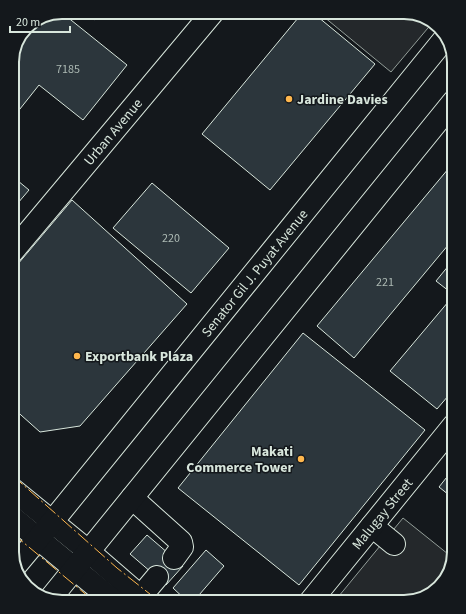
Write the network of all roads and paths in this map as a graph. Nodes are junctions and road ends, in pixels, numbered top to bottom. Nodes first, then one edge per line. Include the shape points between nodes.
1 (207, 19) edge
2 (442, 42) edge
3 (447, 110) edge
4 (19, 244) edge
5 (447, 441) edge
6 (19, 493) edge
7 (132, 498) junction
8 (52, 522) junction
9 (19, 523) edge
10 (372, 526) junction
11 (38, 539) junction
12 (394, 544) dead end
13 (88, 551) junction
14 (174, 558) dead end
15 (20, 560) edge
16 (75, 569) junction
17 (157, 577) dead end
18 (54, 594) edge
19 (107, 595) edge
20 (139, 595) edge
21 (146, 595) edge
22 (316, 595) edge

1 - 4 main road, Urban Avenue
2 - 8 main road, Senator Gil J. Puyat Avenue
3 - 7 main road
5 - 10 main road, Malugay Street
6 - 8 main road
7 - 13 main road
7 - 14 main road via 181,542 182,547
8 - 11 main road, Senator Gil J. Puyat Avenue
8 - 13 main road
9 - 11 main road
10 - 12 main road
10 - 22 main road, Malugay Street
11 - 15 main road, Senator Gil J. Puyat Avenue
11 - 16 main road
13 - 16 main road
13 - 20 main road
16 - 18 main road
16 - 19 main road
17 - 21 main road

